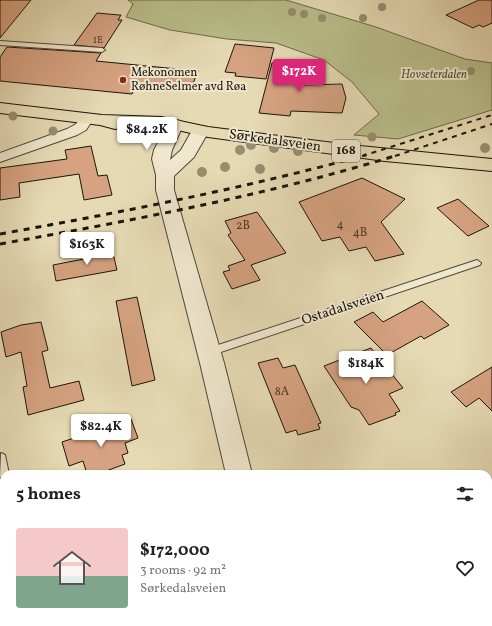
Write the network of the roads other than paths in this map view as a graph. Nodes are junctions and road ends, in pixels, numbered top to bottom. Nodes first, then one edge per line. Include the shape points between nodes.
1 (0, 43) edge
2 (102, 50) dead end
3 (0, 108) edge
4 (95, 119) junction
5 (173, 128) junction
6 (200, 131) junction
7 (0, 158) edge
8 (492, 165) edge
9 (165, 175) junction
10 (477, 263) dead end
11 (209, 352) junction
12 (1, 458) dead end
13 (3, 470) edge
14 (238, 470) edge

1 - 2 lane
3 - 4 main road, Sørkedalsveien / 168
4 - 5 main road, Sørkedalsveien / 168 via 122,126
4 - 7 street via 72,132
5 - 6 main road, Sørkedalsveien / 168
5 - 9 street via 161,159
6 - 8 main road, Sørkedalsveien / 168 via 380,155
6 - 9 street via 188,153
9 - 11 street via 166,197
10 - 11 lane, Ostadalsveien
11 - 14 street
12 - 13 lane

